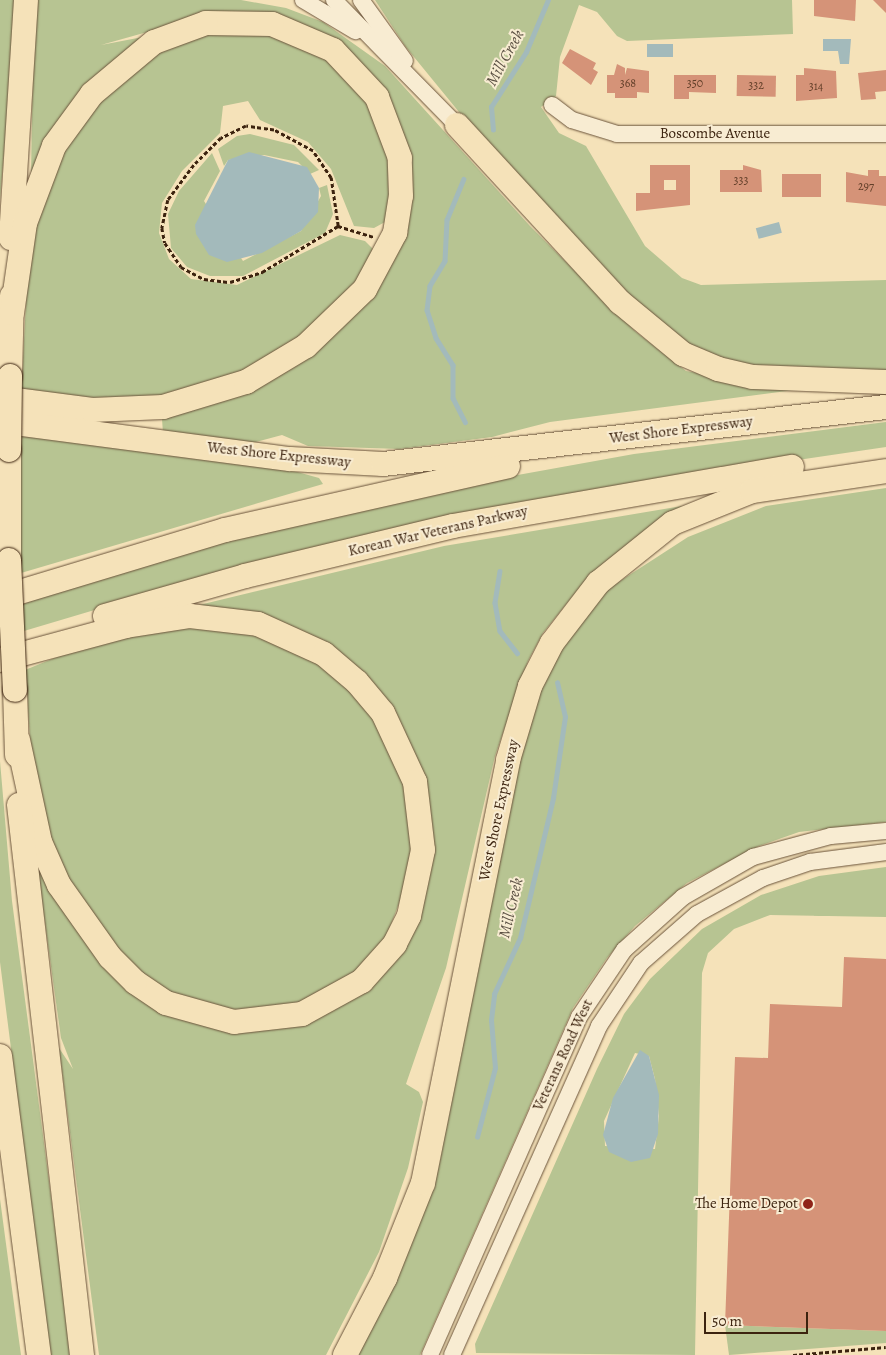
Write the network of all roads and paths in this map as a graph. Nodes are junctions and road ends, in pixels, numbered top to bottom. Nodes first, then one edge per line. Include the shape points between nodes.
1 (26, 0) edge
2 (303, 0) edge
3 (334, 0) edge
4 (361, 0) edge
5 (383, 52) junction
6 (552, 105) dead end
7 (457, 125) junction
8 (886, 134) edge
9 (338, 226) junction
10 (391, 243) junction
11 (12, 313) junction
12 (886, 382) edge
13 (0, 398) edge
14 (886, 406) edge
15 (0, 421) edge
16 (633, 436) junction
17 (886, 456) edge
18 (886, 471) edge
19 (0, 598) edge
20 (0, 650) edge
21 (0, 660) edge
22 (18, 740) junction
23 (886, 831) edge
24 (886, 852) edge
25 (0, 1056) edge
26 (886, 1347) edge
27 (39, 1355) edge
28 (82, 1355) edge
29 (344, 1355) edge
30 (430, 1355) edge
31 (452, 1355) edge
32 (792, 1355) edge

1 - 11 highway via 12,230
2 - 5 street
3 - 5 street
4 - 7 street
5 - 7 street
6 - 8 street, Boscombe Avenue via 572,120 617,134
7 - 12 highway via 620,302 683,354 718,369 753,377
9 - 9 path via 262,272 230,282 204,280 181,267 165,243 162,228 168,200 194,165 221,138 246,126 274,130 313,151 331,178
9 - 10 path
10 - 11 highway via 401,196 400,158 388,120 363,78 332,50 296,31 253,21 206,23 168,35 125,62 92,94 62,132 30,208
10 - 13 highway via 365,289 333,323 276,366 230,389 181,403 126,411
11 - 22 highway, bridge via 9,560
14 - 16 highway, West Shore Expressway
15 - 16 highway, West Shore Expressway via 290,460 358,464 434,461
16 - 19 highway via 262,520
17 - 20 highway, Korean War Veterans Parkway via 736,475 453,526 245,576
18 - 29 highway, West Shore Expressway via 752,491 672,523 598,583 552,643 527,694 508,760 423,1183 386,1278
21 - 22 highway via 133,625 198,616 258,624 324,654 357,682 383,713 415,782 423,850 409,916 395,944 362,981 302,1014 234,1022 175,1007 122,970 62,891 40,842
22 - 28 highway via 21,834
23 - 30 street, Veterans Road West via 831,836 753,857 683,897 624,950 579,1017
24 - 31 street, Veterans Road West via 818,861 763,878 697,914 642,963 598,1026
25 - 27 highway
26 - 32 path

